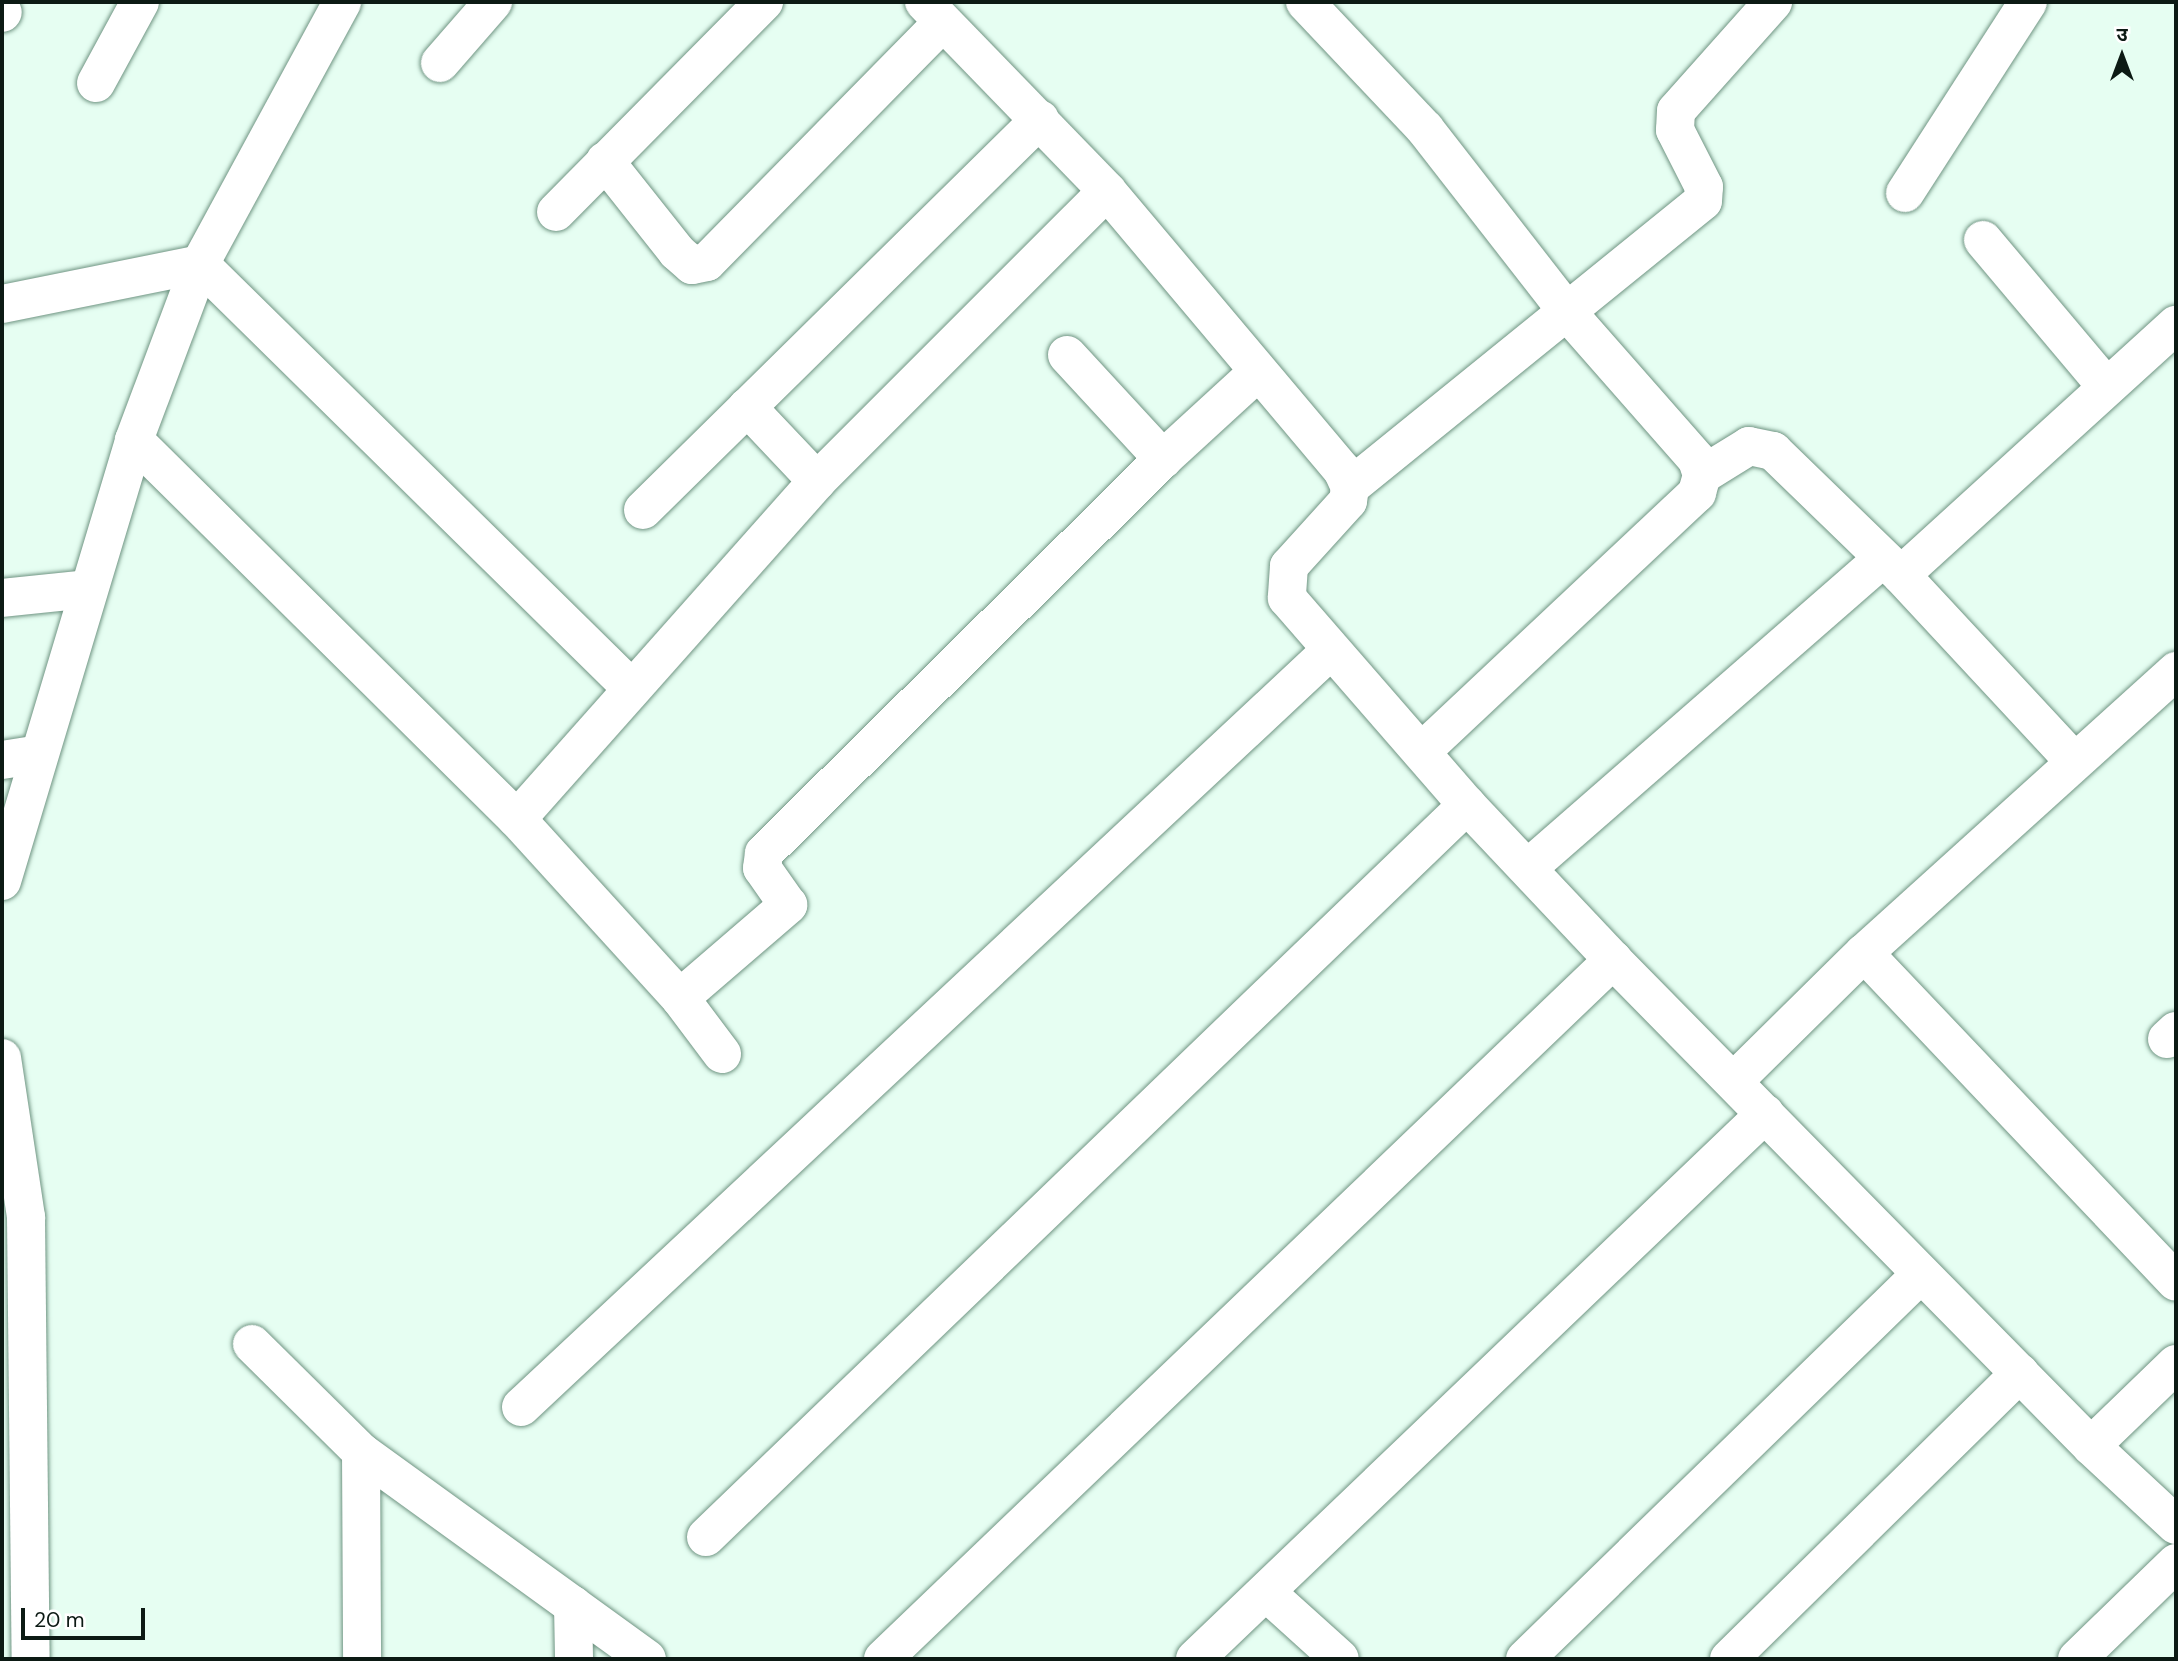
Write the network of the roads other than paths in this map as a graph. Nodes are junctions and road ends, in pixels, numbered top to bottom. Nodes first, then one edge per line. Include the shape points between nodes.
1 (140, 2) edge
2 (342, 2) edge
3 (494, 2) edge
4 (764, 2) edge
5 (1305, 2) edge
6 (1773, 2) edge
7 (2028, 2) edge
8 (933, 12) edge
9 (440, 63) dead end
10 (96, 83) dead end
11 (1040, 119) junction
12 (605, 162) junction
13 (1107, 191) junction
14 (1905, 193) dead end
15 (556, 212) dead end
16 (1983, 240) dead end
17 (200, 264) junction
18 (2, 304) edge
19 (1568, 313) junction
20 (2176, 325) edge
21 (1067, 355) dead end
22 (1257, 373) junction
23 (2107, 387) junction
24 (747, 407) junction
25 (134, 440) junction
26 (1163, 459) junction
27 (1702, 475) junction
28 (817, 481) junction
29 (1350, 487) junction
30 (643, 510) dead end
31 (1891, 567) junction
32 (88, 589) junction
33 (2, 598) edge
34 (1330, 651) junction
35 (2176, 671) edge
36 (632, 689) junction
37 (1421, 752) junction
38 (39, 754) junction
39 (2, 760) edge
40 (2075, 762) junction
41 (1467, 805) junction
42 (517, 819) junction
43 (1528, 868) junction
44 (2, 881) edge
45 (1864, 953) junction
46 (1613, 960) junction
47 (680, 998) junction
48 (722, 1055) dead end
49 (2, 1058) edge
50 (1734, 1081) junction
51 (1765, 1114) junction
52 (10, 1161) edge
53 (1921, 1274) junction
54 (2176, 1282) edge
55 (252, 1344) dead end
56 (2176, 1364) edge
57 (2020, 1373) junction
58 (521, 1407) dead end
59 (2091, 1446) junction
60 (361, 1451) junction
61 (2176, 1525) edge
62 (706, 1537) dead end
63 (2176, 1563) edge
64 (1267, 1593) junction
65 (572, 1605) junction
66 (32, 1659) edge
67 (362, 1659) edge
68 (574, 1659) edge
69 (646, 1659) edge
70 (883, 1659) edge
71 (1195, 1659) edge
72 (1340, 1659) edge
73 (1525, 1659) edge
74 (1728, 1659) edge
75 (2077, 1659) edge

1 - 10 street
2 - 17 street
3 - 9 street
4 - 12 street
5 - 19 street via 1425,129
6 - 19 street via 1676,111 1675,130 1704,187 1703,201
7 - 14 street
8 - 11 street
8 - 12 street via 707,262 692,265 677,252
11 - 13 street
11 - 24 street
12 - 15 street
13 - 22 street
13 - 28 street
16 - 23 street
17 - 18 street
17 - 25 street
17 - 36 street
19 - 27 street via 1697,460
19 - 29 street
20 - 23 street
21 - 26 street
22 - 26 street
22 - 29 street via 1342,470
23 - 31 street
24 - 28 street
24 - 30 street
25 - 32 street
25 - 42 street
26 - 47 street via 764,853 762,868 788,905
27 - 31 street via 1749,446 1773,451
27 - 37 street via 1697,493
28 - 36 street
29 - 34 street via 1348,501 1289,566 1286,578 1287,598
31 - 40 street
31 - 43 street
32 - 33 street
32 - 38 street
34 - 37 street
34 - 58 street
35 - 40 street
36 - 42 street
37 - 41 street
38 - 39 street
38 - 44 street
40 - 45 street
41 - 43 street
41 - 62 street
42 - 47 street
43 - 46 street
45 - 50 street
45 - 54 street
46 - 50 street
46 - 70 street
47 - 48 street
49 - 52 street
50 - 51 street
51 - 53 street
51 - 64 street
52 - 66 street via 30,1300
53 - 57 street
53 - 73 street
55 - 60 street
56 - 59 street
57 - 59 street
57 - 74 street
59 - 61 street
60 - 65 street
60 - 67 street
63 - 75 street
64 - 71 street
64 - 72 street
65 - 68 street
65 - 69 street

